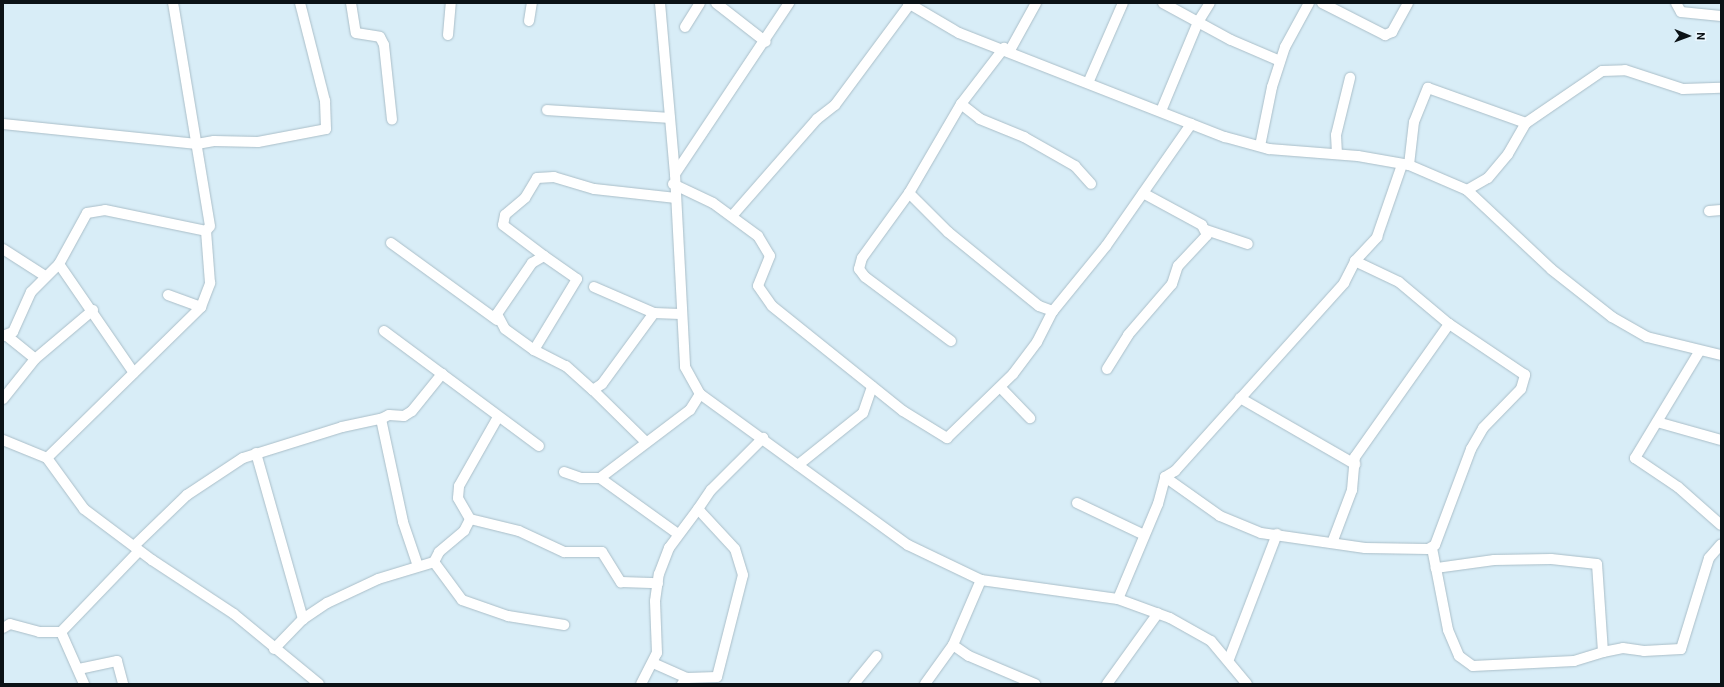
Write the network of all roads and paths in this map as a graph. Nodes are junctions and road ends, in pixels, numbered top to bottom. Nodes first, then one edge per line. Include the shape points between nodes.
1 (172, 3) edge
2 (300, 3) edge
3 (351, 3) edge
4 (450, 3) edge
5 (532, 3) edge
6 (660, 3) edge
7 (700, 3) edge
8 (716, 3) edge
9 (789, 3) edge
10 (1036, 3) edge
11 (1123, 3) edge
12 (1164, 3) edge
13 (1210, 3) edge
14 (1309, 3) edge
15 (1322, 3) edge
16 (1408, 3) edge
17 (1676, 3) edge
18 (909, 4) edge
19 (1721, 16) edge
20 (529, 22) dead end
21 (1198, 22) junction
22 (685, 27) dead end
23 (448, 35) dead end
24 (766, 42) junction
25 (1006, 50) junction
26 (1280, 61) junction
27 (1350, 78) dead end
28 (1088, 83) junction
29 (1721, 88) edge
30 (961, 104) junction
31 (546, 110) dead end
32 (1161, 111) junction
33 (670, 118) junction
34 (392, 120) dead end
35 (1526, 123) junction
36 (3, 124) edge
37 (1191, 124) junction
38 (196, 144) junction
39 (1260, 146) junction
40 (1337, 154) junction
41 (1406, 165) junction
42 (674, 179) junction
43 (1091, 184) dead end
44 (1467, 190) junction
45 (1143, 192) junction
46 (910, 193) junction
47 (676, 198) junction
48 (1710, 210) dead end
49 (1721, 210) edge
50 (732, 216) junction
51 (1206, 230) junction
52 (206, 231) junction
53 (391, 243) dead end
54 (1248, 244) dead end
55 (3, 249) edge
56 (544, 256) junction
57 (1355, 261) junction
58 (59, 264) junction
59 (45, 276) junction
60 (594, 287) dead end
61 (168, 295) dead end
62 (201, 307) junction
63 (93, 310) junction
64 (1052, 311) junction
65 (654, 313) junction
66 (680, 314) junction
67 (498, 320) junction
68 (1449, 324) junction
69 (384, 331) dead end
70 (5, 336) edge
71 (951, 341) dead end
72 (534, 350) junction
73 (1699, 352) junction
74 (1721, 355) edge
75 (35, 359) junction
76 (1107, 369) dead end
77 (134, 373) junction
78 (442, 374) junction
79 (872, 387) junction
80 (1001, 388) junction
81 (593, 390) junction
82 (700, 394) junction
83 (1240, 398) junction
84 (3, 399) edge
85 (498, 417) junction
86 (1030, 418) dead end
87 (381, 419) junction
88 (1657, 422) junction
89 (763, 438) junction
90 (3, 440) edge
91 (1721, 440) edge
92 (646, 442) junction
93 (539, 446) dead end
94 (256, 453) junction
95 (47, 458) junction
96 (1355, 464) junction
97 (798, 465) junction
98 (564, 472) dead end
99 (1165, 477) junction
100 (600, 478) junction
101 (1077, 503) dead end
102 (698, 509) junction
103 (470, 519) junction
104 (1721, 525) edge
105 (678, 534) junction
106 (1277, 534) junction
107 (1144, 535) junction
108 (1332, 543) junction
109 (1721, 544) edge
110 (1432, 548) junction
111 (136, 549) junction
112 (434, 562) junction
113 (418, 566) junction
114 (1436, 568) junction
115 (981, 580) junction
116 (658, 583) junction
117 (1118, 598) junction
118 (1158, 613) junction
119 (303, 619) junction
120 (564, 624) dead end
121 (3, 628) edge
122 (61, 632) junction
123 (953, 645) junction
124 (274, 649) junction
125 (1603, 652) junction
126 (877, 656) dead end
127 (1229, 659) junction
128 (653, 663) junction
129 (79, 669) junction
130 (685, 681) edge
131 (84, 684) edge
132 (123, 684) edge
133 (319, 684) edge
134 (641, 684) edge
135 (854, 684) edge
136 (925, 684) edge
137 (1035, 684) edge
138 (1106, 684) edge
139 (1247, 684) edge

1 - 38 street
2 - 38 street via 325,101 326,129 258,142 214,141
3 - 34 street via 356,33 380,37 384,45
4 - 23 street
5 - 20 street
6 - 33 street
7 - 22 street
8 - 24 street
9 - 24 street
10 - 25 street
11 - 28 street
12 - 21 street
13 - 21 street
14 - 26 street
15 - 16 street via 1385,35 1392,32
17 - 19 street via 1681,12
18 - 25 street via 959,33
18 - 50 street via 836,104 817,119
21 - 26 street
21 - 32 street
24 - 42 street
25 - 28 street
25 - 30 street
26 - 39 street
27 - 40 street via 1336,135
28 - 32 street
29 - 35 street via 1683,90 1625,70 1602,71
30 - 43 street via 980,119 1024,137 1074,166
30 - 46 street
31 - 33 street
32 - 37 street
33 - 42 street
35 - 41 street via 1428,88 1414,122
35 - 44 street via 1508,154 1488,178
36 - 38 street
37 - 39 street
37 - 45 street
38 - 52 street via 210,226
39 - 40 street
40 - 41 street
41 - 44 street
41 - 57 street via 1377,237
42 - 47 street
42 - 50 street
44 - 73 street via 1551,269 1612,317 1647,337
45 - 51 street
45 - 64 street via 1106,246
46 - 64 street via 948,232 1039,306
46 - 71 street via 862,258 859,269 865,277
47 - 56 street via 594,189 554,177 537,178 525,198 505,215 504,225
47 - 66 street
48 - 49 street
50 - 79 street via 758,236 768,249 770,256 758,286 772,306
51 - 54 street
51 - 76 street via 1207,235 1178,266 1172,284 1132,330
52 - 58 street via 95,211 87,213
52 - 62 street via 210,283
53 - 67 street
55 - 59 street
56 - 67 street via 532,264 499,307
56 - 72 street via 577,279
57 - 68 street via 1399,282
57 - 83 street via 1340,287
58 - 59 street
58 - 63 street
59 - 70 street via 31,292 13,332
60 - 65 street
61 - 62 street
62 - 77 street
63 - 75 street
63 - 77 street
64 - 80 street via 1037,342
65 - 66 street
65 - 81 street via 602,384
66 - 82 street via 685,367
67 - 72 street
68 - 96 street via 1355,457
68 - 110 street via 1522,370 1524,383 1483,428 1471,449
69 - 78 street
70 - 75 street
72 - 81 street via 566,366
73 - 74 street
73 - 88 street
75 - 84 street
77 - 95 street
78 - 85 street
78 - 87 street via 412,411 404,416 389,415
79 - 80 street via 947,438
79 - 97 street via 863,413
80 - 86 street
81 - 92 street
82 - 89 street
82 - 92 street via 690,410
83 - 96 street
83 - 99 street via 1176,471
85 - 93 street
85 - 103 street via 459,486 458,498
87 - 94 street
87 - 113 street via 403,522
88 - 91 street
88 - 104 street via 1635,458 1678,487
89 - 97 street
89 - 102 street via 711,490
90 - 95 street
92 - 100 street
94 - 111 street via 188,495
94 - 119 street
95 - 111 street via 84,509
96 - 108 street via 1352,490
97 - 115 street via 884,531
98 - 100 street via 581,478
99 - 106 street via 1220,516 1261,533
99 - 107 street via 1158,504
100 - 105 street
101 - 107 street
102 - 105 street
102 - 130 street via 735,549 743,575 717,677
103 - 112 street via 464,531 439,552
103 - 116 street via 519,531 564,552 602,552 621,582
105 - 116 street via 669,548
106 - 108 street via 1286,538
106 - 127 street
107 - 117 street
108 - 110 street via 1373,548
109 - 125 street via 1709,558 1682,649 1644,651 1623,648
110 - 114 street
111 - 122 street
111 - 124 street via 206,593
112 - 113 street
112 - 120 street via 462,600 508,616
113 - 119 street via 350,592
114 - 125 street via 1448,630 1459,656 1473,666 1574,661
114 - 125 street via 1494,560 1551,559 1597,564
115 - 117 street
115 - 123 street
116 - 128 street
117 - 118 street
118 - 127 street via 1195,629
118 - 138 street
119 - 124 street
121 - 122 street via 10,624 39,632
122 - 129 street
123 - 136 street
123 - 137 street via 969,656
124 - 133 street
126 - 135 street
127 - 139 street
128 - 130 street
128 - 134 street
129 - 131 street
129 - 132 street via 117,661

